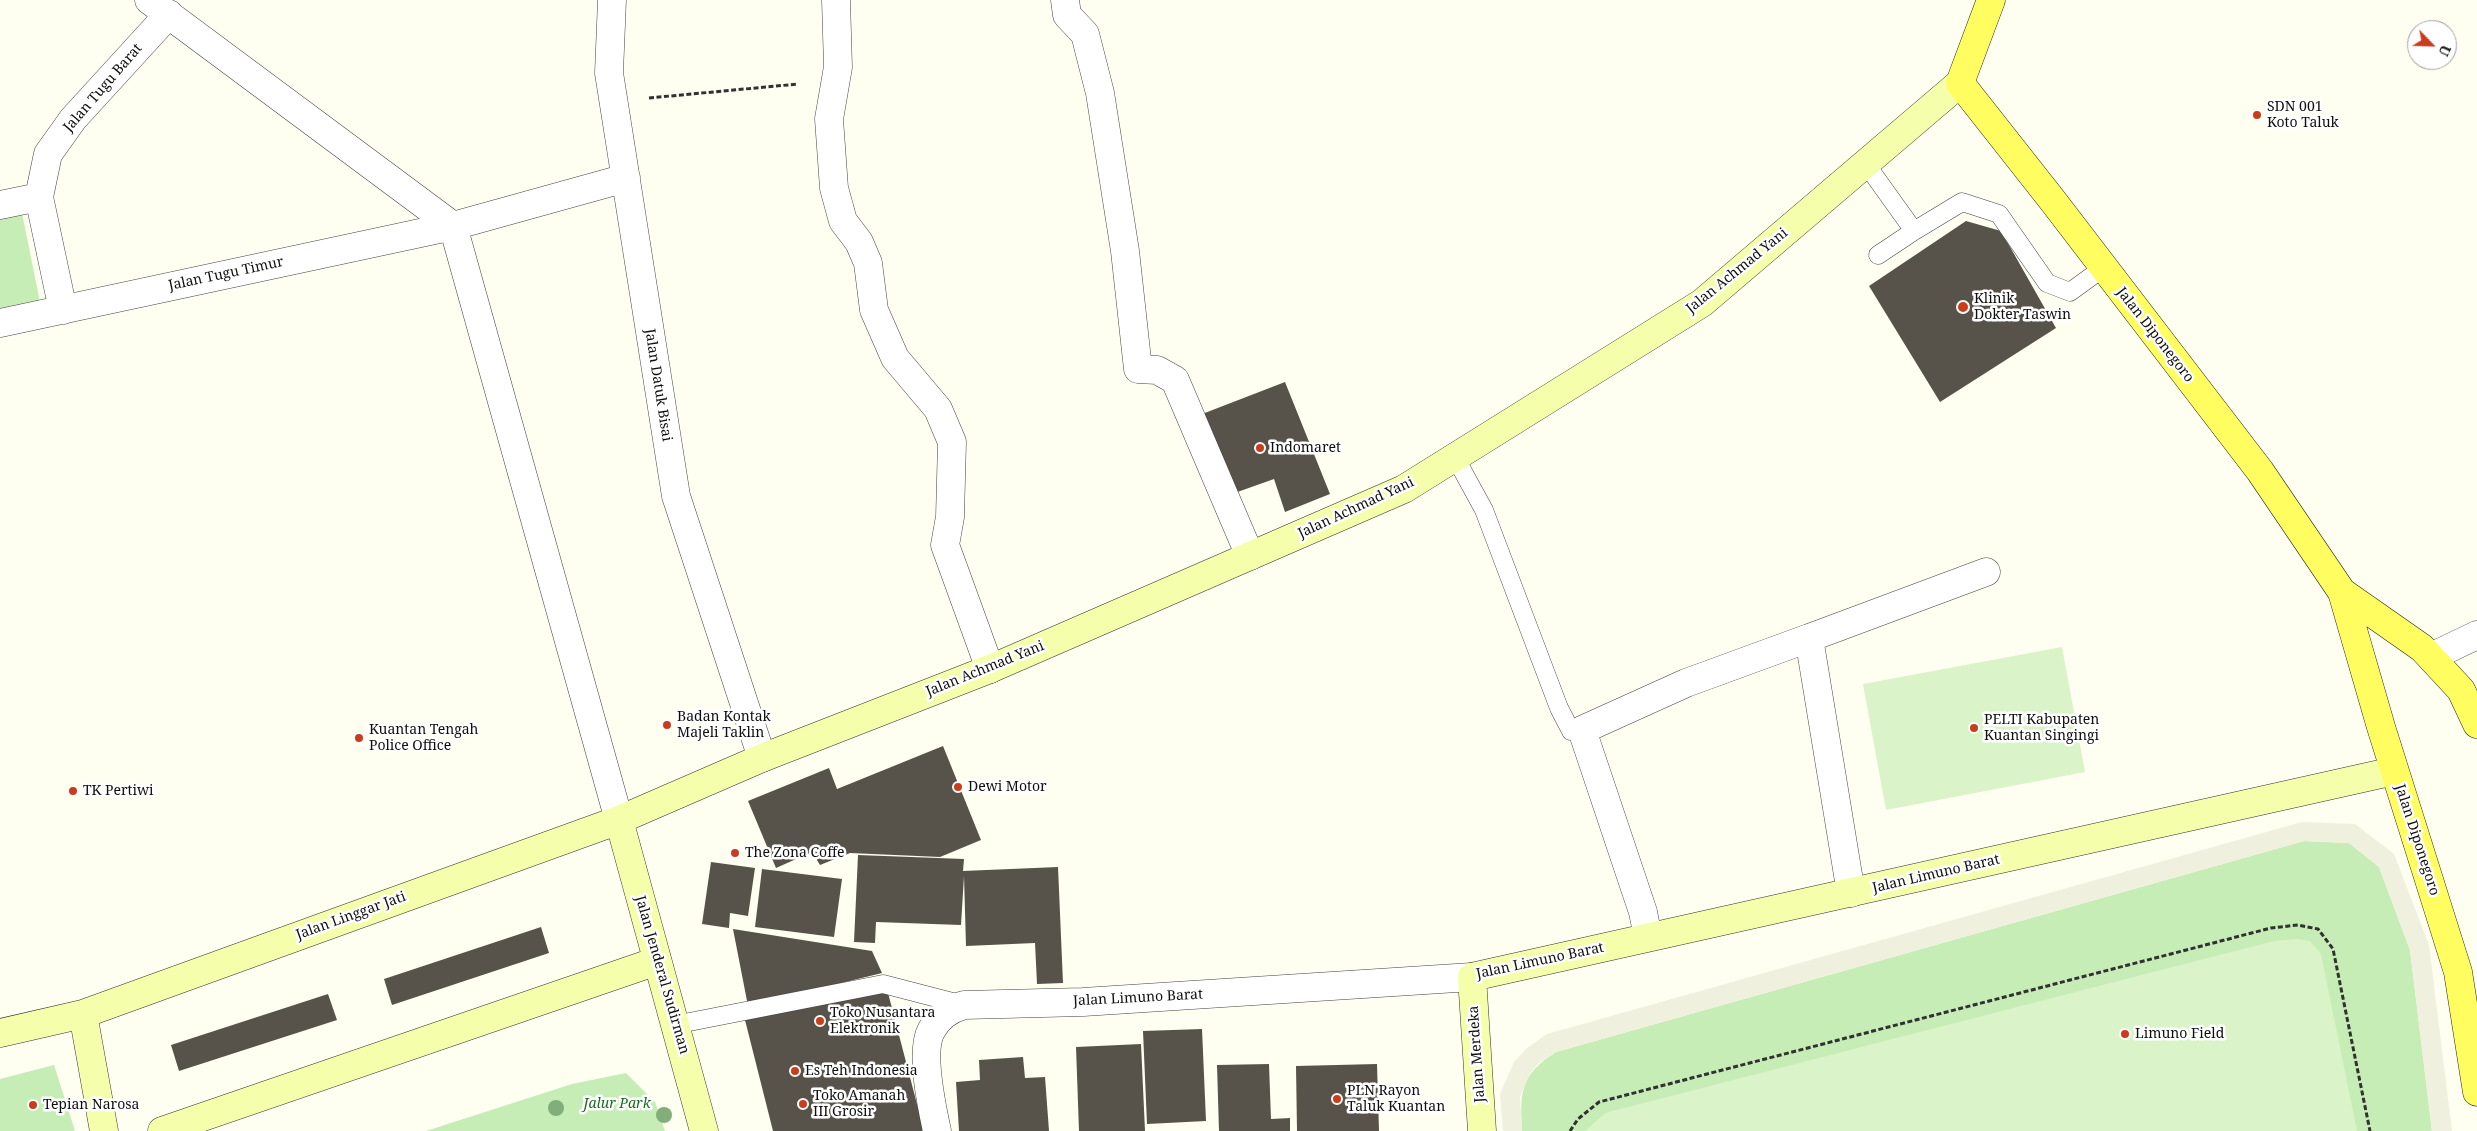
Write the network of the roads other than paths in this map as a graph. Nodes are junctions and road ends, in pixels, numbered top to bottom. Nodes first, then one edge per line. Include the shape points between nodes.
1 (612, 0) edge
2 (836, 0) edge
3 (1065, 0) edge
4 (1991, 0) edge
5 (159, 7) edge
6 (1960, 83) junction
7 (1866, 164) junction
8 (626, 178) junction
9 (39, 197) junction
10 (0, 205) edge
11 (453, 226) junction
12 (1914, 231) junction
13 (1878, 255) dead end
14 (2104, 268) junction
15 (63, 310) junction
16 (0, 323) edge
17 (1455, 457) junction
18 (1250, 556) junction
19 (1986, 572) dead end
20 (2342, 592) junction
21 (2477, 635) edge
22 (1809, 638) junction
23 (2431, 657) junction
24 (990, 669) junction
25 (2477, 724) edge
26 (1582, 730) junction
27 (762, 758) junction
28 (2394, 772) junction
29 (619, 820) junction
30 (1851, 892) junction
31 (1648, 937) junction
32 (657, 962) junction
33 (1472, 977) junction
34 (964, 1005) junction
35 (83, 1014) junction
36 (674, 1025) junction
37 (0, 1033) edge
38 (2477, 1092) edge
39 (104, 1131) edge
40 (162, 1131) edge
41 (704, 1131) edge
42 (938, 1131) edge
43 (1482, 1131) edge

1 - 8 street, Jalan Datuk Bisai via 609,73
2 - 24 street via 838,67 829,119 834,188 843,221 859,242 868,263 874,310 895,358 938,409 952,442 950,516 945,545
3 - 18 street via 1067,15 1085,34 1100,93 1125,251 1138,369 1157,370 1175,380
4 - 6 main road, Jalan Achmad Yani
5 - 9 street, Jalan Tugu Barat via 48,154
5 - 11 street
6 - 7 street, Jalan Achmad Yani
6 - 14 main road, Jalan Diponegoro
7 - 12 lane
7 - 17 street, Jalan Achmad Yani via 1702,303
8 - 11 street, Jalan Tugu Timur
8 - 27 street, Jalan Datuk Bisai via 676,496
9 - 10 street
9 - 15 street, Jalan Tugu Barat
11 - 15 street, Jalan Tugu Timur
11 - 29 street
12 - 13 lane
12 - 14 lane via 1962,202 1999,214 2047,283 2070,292
14 - 20 main road, Jalan Diponegoro via 2260,471
15 - 16 street, Jalan Tugu Timur
17 - 18 street, Jalan Achmad Yani via 1404,489
17 - 26 lane via 1484,510 1559,708 1571,730
18 - 24 street, Jalan Achmad Yani
19 - 22 street
20 - 23 main road, Jalan Diponegoro
20 - 28 main road, Jalan Diponegoro
21 - 23 street
22 - 26 street via 1686,683
22 - 30 street
23 - 25 main road, Jalan Diponegoro via 2461,690
24 - 27 street, Jalan Achmad Yani
26 - 31 street
27 - 29 street, Jalan Achmad Yani
28 - 30 street, Jalan Limuno Barat
28 - 38 main road, Jalan Diponegoro via 2458,972
29 - 32 street, Jalan Jenderal Sudirman
29 - 35 street, Jalan Linggar Jati
30 - 31 street, Jalan Limuno Barat
31 - 33 street, Jalan Limuno Barat
32 - 36 street, Jalan Jenderal Sudirman
32 - 40 street
33 - 34 street, Jalan Limuno Barat via 1083,1002
33 - 43 street, Jalan Merdeka
34 - 36 lane, Jalan Limuno Barat via 883,984
34 - 42 street via 951,1009 939,1020 927,1043 930,1097
35 - 37 street, Jalan Linggar Jati
35 - 39 street
36 - 41 street, Jalan Jenderal Sudirman

